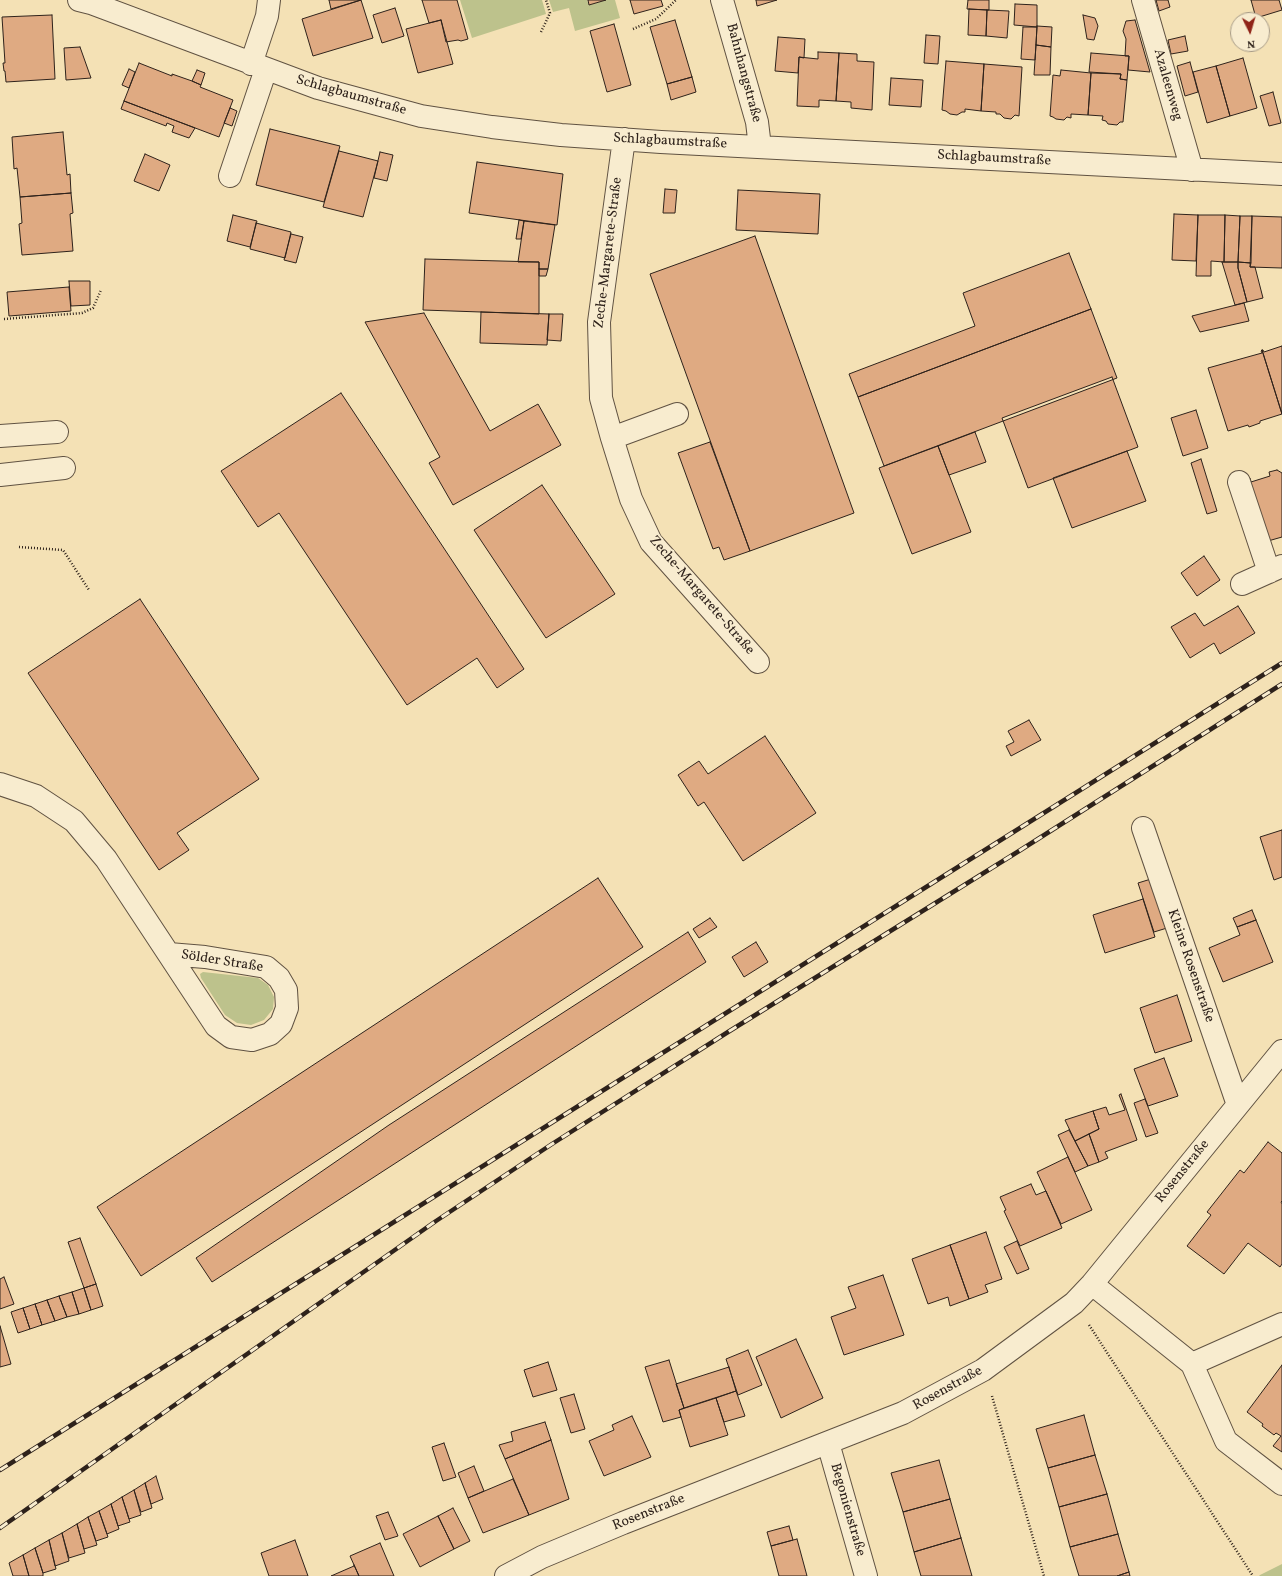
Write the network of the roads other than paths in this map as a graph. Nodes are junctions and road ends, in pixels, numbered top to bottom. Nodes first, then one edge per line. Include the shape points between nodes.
1 (79, 0) edge
2 (269, 0) edge
3 (722, 0) edge
4 (1143, 0) edge
5 (259, 67) junction
6 (624, 139) junction
7 (760, 147) junction
8 (1192, 170) junction
9 (1282, 174) edge
10 (230, 176) dead end
11 (677, 414) dead end
12 (57, 432) dead end
13 (0, 436) edge
14 (612, 438) junction
15 (64, 468) dead end
16 (0, 475) edge
17 (1239, 482) dead end
18 (1276, 569) edge
19 (1242, 584) dead end
20 (758, 662) dead end
21 (0, 784) edge
22 (1143, 828) dead end
23 (169, 954) junction
24 (1282, 1051) edge
25 (1238, 1105) junction
26 (1092, 1284) junction
27 (1282, 1324) edge
28 (1192, 1364) junction
29 (828, 1443) junction
30 (1282, 1484) edge
31 (506, 1576) edge
32 (866, 1576) edge

1 - 5 street, Schlagbaumstraße
2 - 5 street
3 - 7 street, Bahnhangstraße via 757,122
4 - 8 street, Azaleenweg
5 - 6 street, Schlagbaumstraße via 318,88 421,116 499,128
5 - 10 street
6 - 7 street, Schlagbaumstraße
6 - 14 street, Zeche-Margarete-Straße via 598,322 602,398
7 - 8 street, Schlagbaumstraße
8 - 9 street, Schlagbaumstraße
11 - 14 street
12 - 13 street
14 - 20 street, Zeche-Margarete-Straße via 631,499 651,542
15 - 16 street
17 - 18 street
18 - 19 street
21 - 23 street, Sölder Straße via 36,796 74,821 106,859
22 - 25 street, Kleine Rosenstraße
23 - 23 street, Sölder Straße via 266,967 279,978 286,990 287,1008 281,1024 270,1034 252,1040 231,1037 216,1026
24 - 25 street, Rosenstraße
25 - 26 street, Rosenstraße
26 - 28 street
26 - 29 street, Rosenstraße via 1074,1303 983,1370 903,1413
27 - 28 street
28 - 30 street via 1226,1441
29 - 31 street, Rosenstraße via 623,1523
29 - 32 street, Begonienstraße

